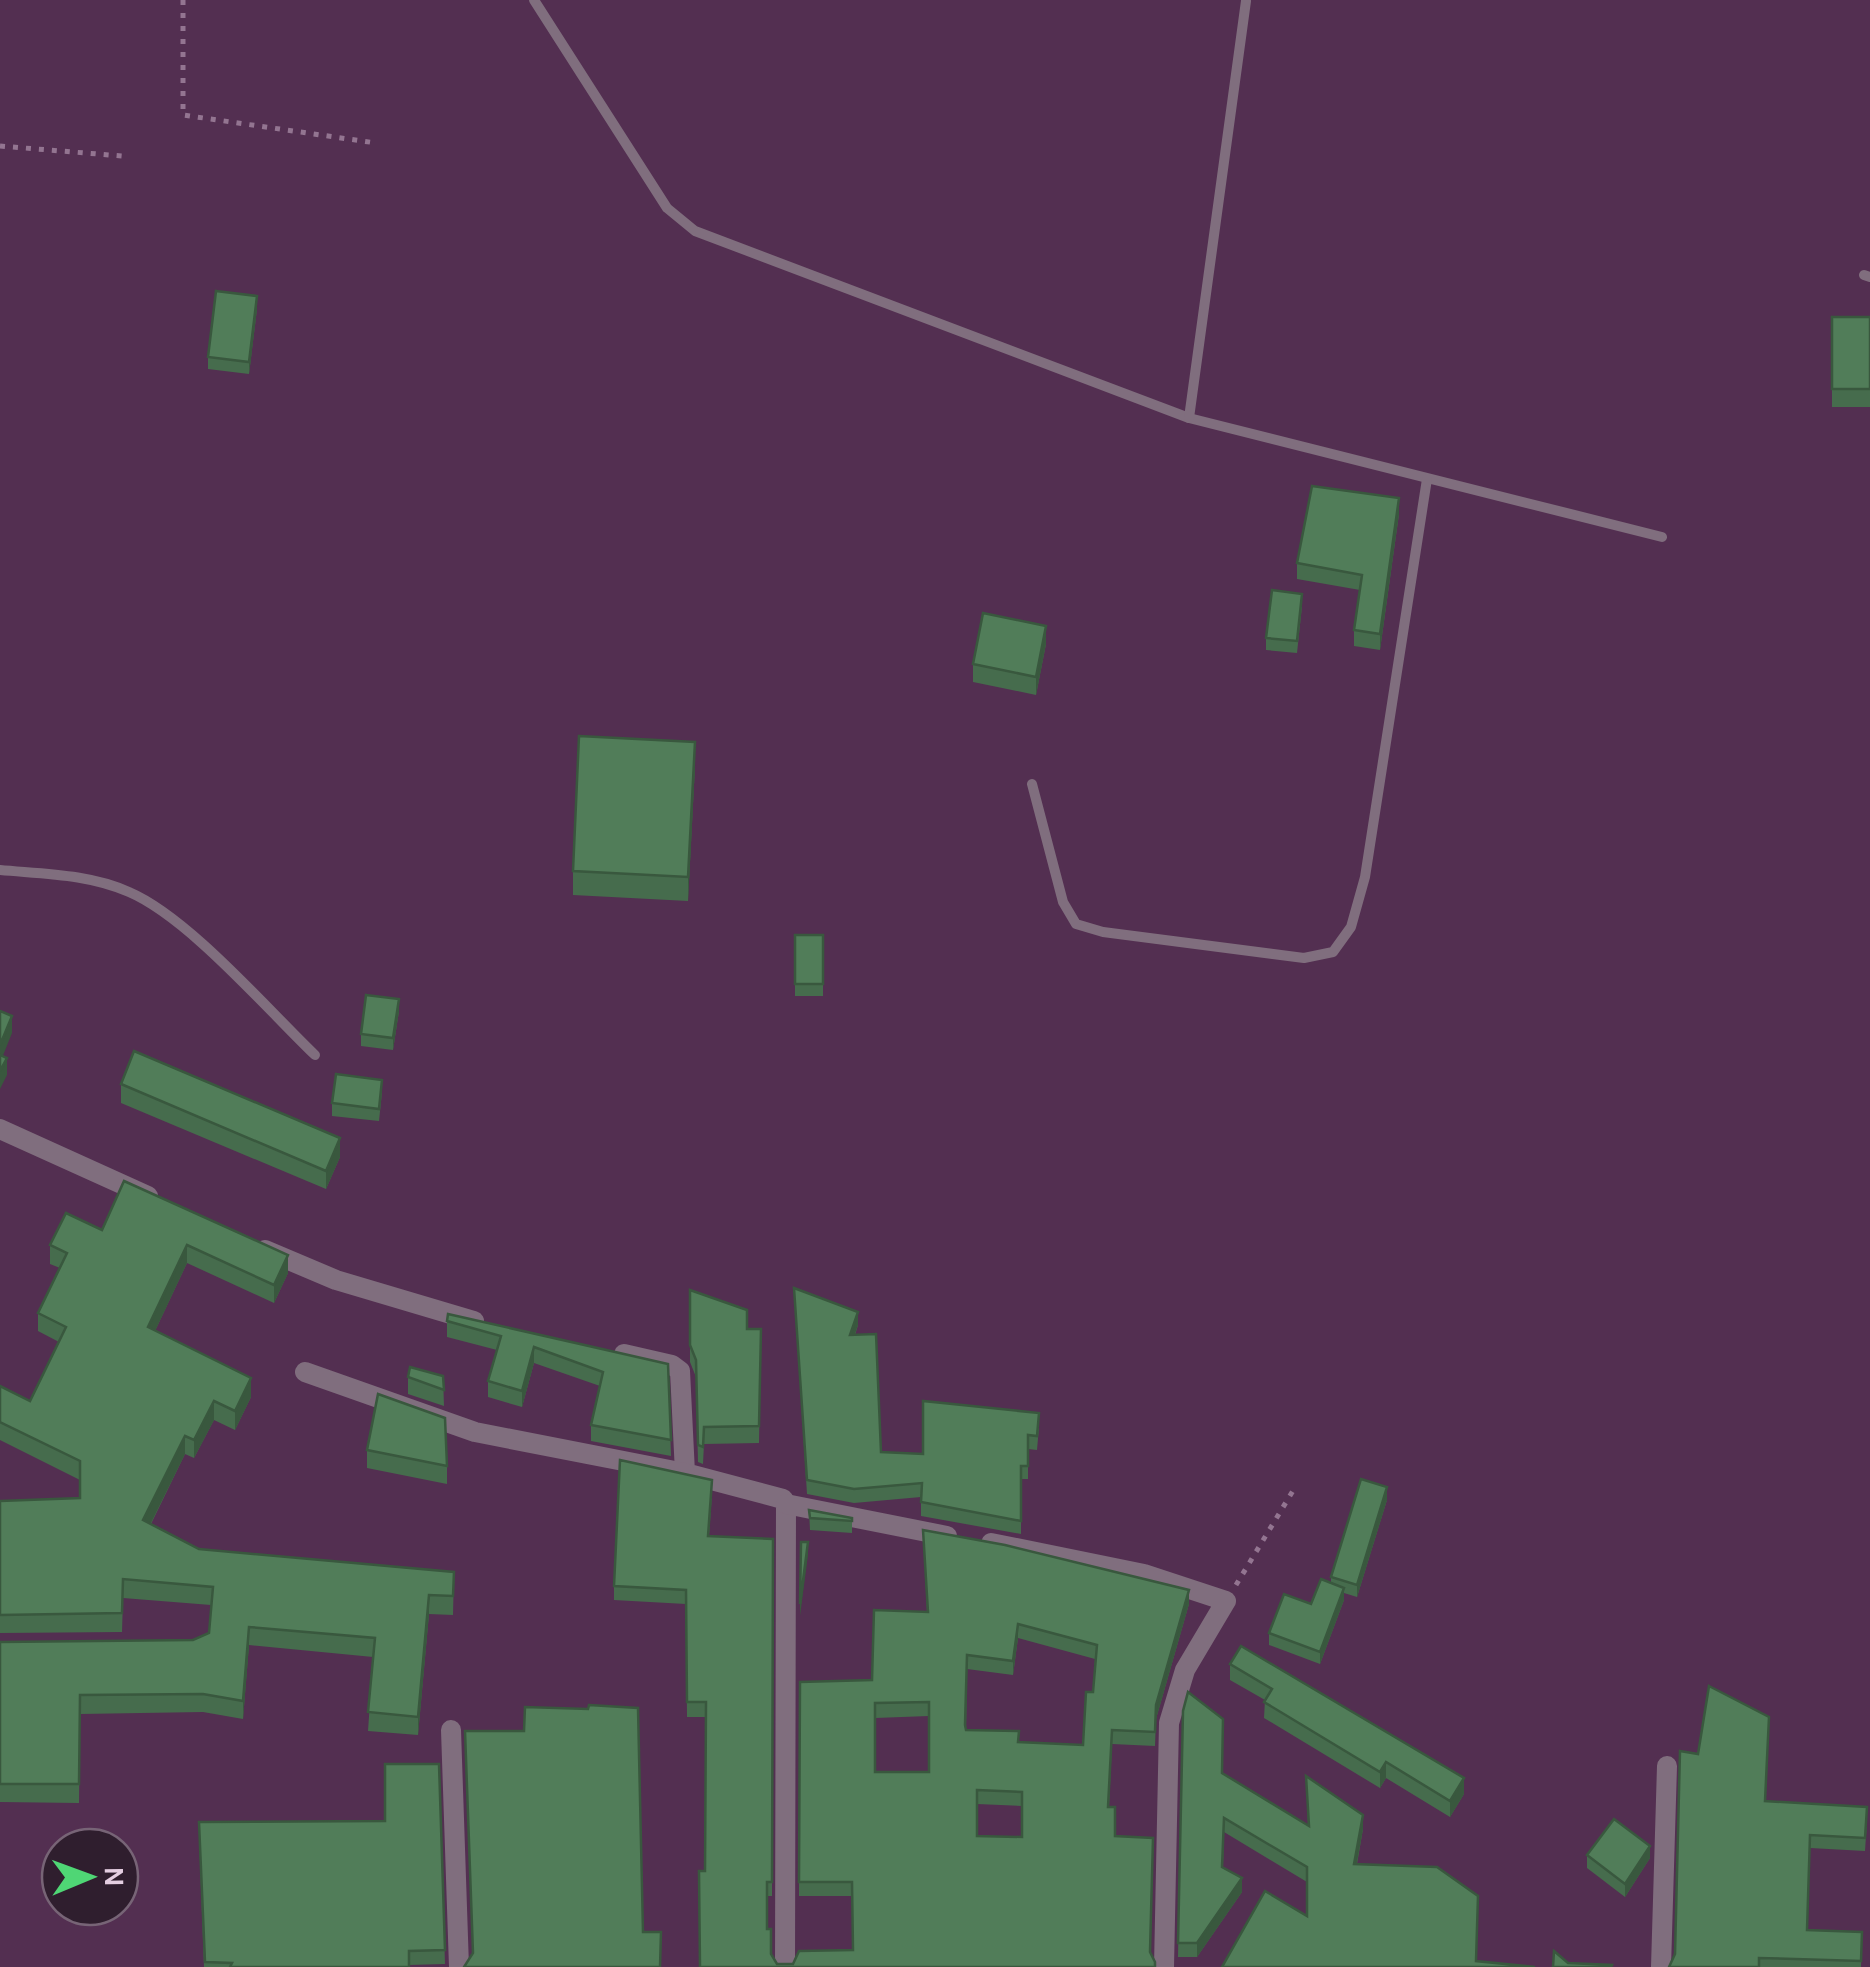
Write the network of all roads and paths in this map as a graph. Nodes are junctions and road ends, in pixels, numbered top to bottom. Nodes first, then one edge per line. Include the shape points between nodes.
1 (183, 0) edge
2 (534, 0) edge
3 (1246, 1) edge
4 (376, 144) dead end
5 (0, 146) edge
6 (122, 156) dead end
7 (1189, 418) junction
8 (1427, 480) junction
9 (1662, 537) dead end
10 (1032, 784) dead end
11 (0, 870) edge
12 (314, 1056) dead end
13 (0, 1129) edge
14 (161, 1202) edge
15 (245, 1242) edge
16 (496, 1326) edge
17 (594, 1348) edge
18 (305, 1372) dead end
19 (685, 1473) junction
20 (1294, 1489) dead end
21 (786, 1504) junction
22 (1226, 1601) junction
23 (451, 1730) dead end
24 (1667, 1766) dead end
25 (459, 1967) edge
26 (786, 1967) edge
27 (1164, 1967) edge
28 (1661, 1967) edge

1 - 4 path via 183,115
2 - 7 lane via 667,208 695,230
3 - 7 lane
5 - 6 path
7 - 8 lane
8 - 9 lane
8 - 10 lane via 1365,877 1351,928 1333,952 1304,958 1076,924 1063,902
11 - 12 lane via 85,878 132,892 185,930
13 - 14 street
15 - 16 street via 336,1280
17 - 19 street via 680,1371
18 - 19 street via 475,1432
19 - 21 street
20 - 22 path
21 - 22 street via 1072,1558
21 - 26 street
22 - 27 street via 1185,1670 1169,1722
23 - 25 street
24 - 28 street

